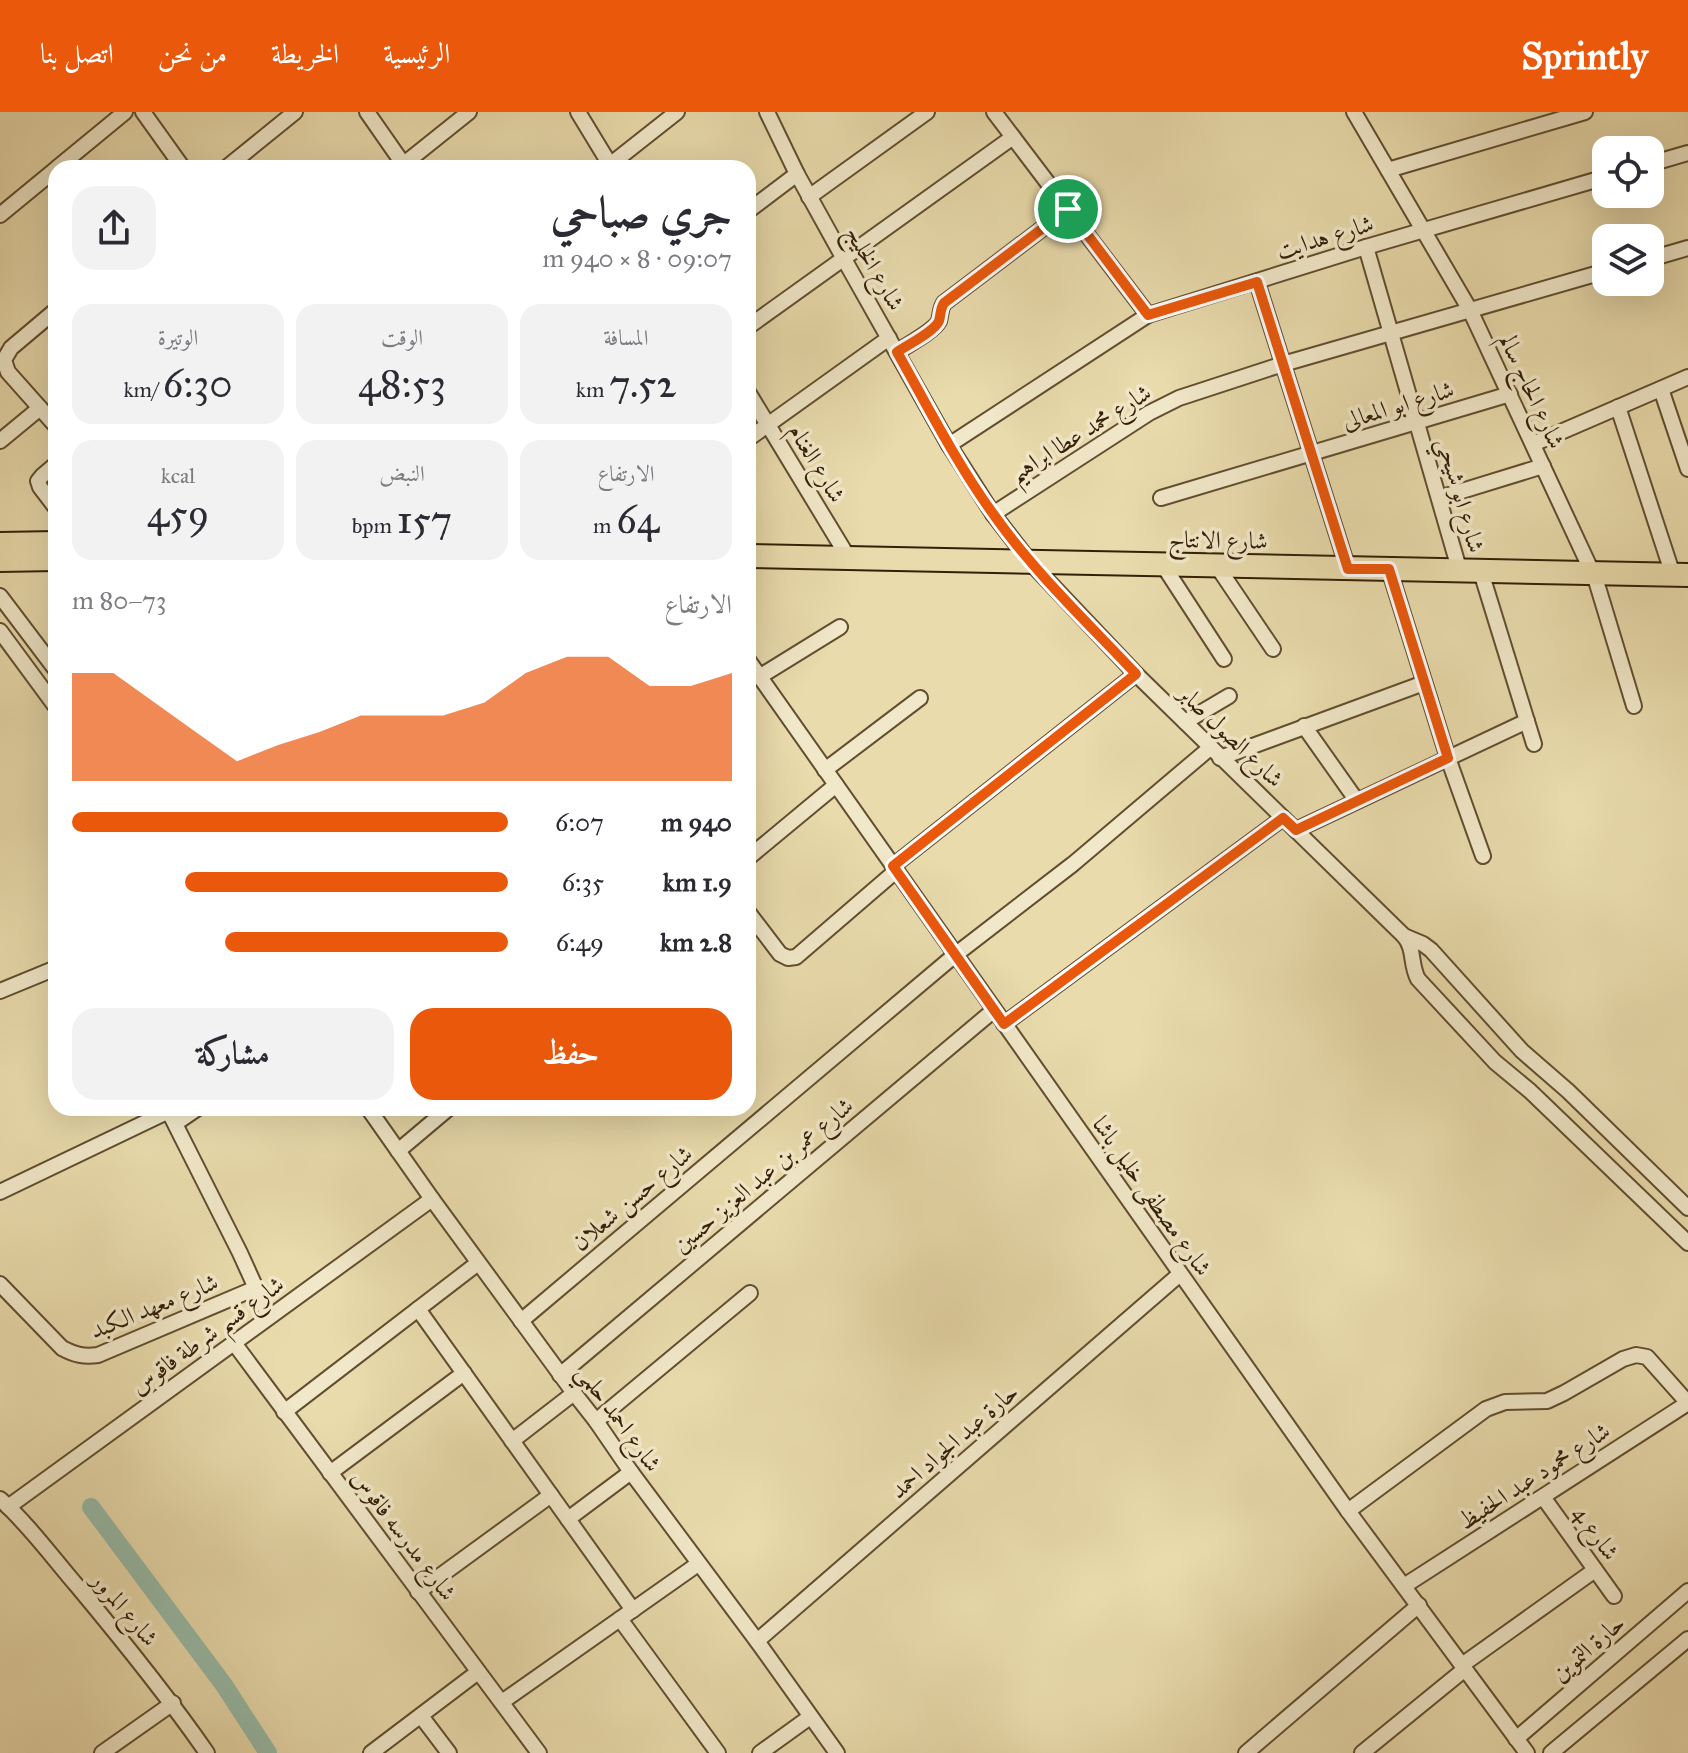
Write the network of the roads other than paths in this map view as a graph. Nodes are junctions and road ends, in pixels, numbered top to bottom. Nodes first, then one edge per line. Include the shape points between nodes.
1 (125, 112) edge
2 (143, 112) edge
3 (295, 112) edge
4 (367, 112) edge
5 (469, 112) edge
6 (578, 112) edge
7 (677, 112) edge
8 (767, 112) edge
9 (927, 112) edge
10 (994, 112) edge
11 (1354, 112) edge
12 (1585, 112) edge
13 (1013, 137) junction
14 (1688, 153) edge
15 (67, 160) edge
16 (177, 160) edge
17 (236, 160) edge
18 (398, 160) edge
19 (411, 160) edge
20 (605, 160) edge
21 (618, 160) edge
22 (1664, 160) edge
23 (1388, 170) junction
24 (797, 174) junction
25 (48, 175) edge
26 (1592, 181) edge
27 (809, 197) junction
28 (756, 205) edge
29 (1068, 209) junction
30 (0, 215) edge
31 (1424, 230) junction
32 (1366, 247) junction
33 (1688, 248) edge
34 (1664, 255) edge
35 (844, 259) junction
36 (1592, 275) edge
37 (1257, 282) junction
38 (1470, 310) junction
39 (1148, 315) junction
40 (48, 317) edge
41 (756, 321) edge
42 (1391, 333) junction
43 (889, 338) junction
44 (897, 352) junction
45 (1283, 364) junction
46 (1688, 377) edge
47 (1661, 389) junction
48 (1510, 394) junction
49 (756, 405) edge
50 (1618, 407) junction
51 (40, 408) junction
52 (48, 417) edge
53 (1417, 422) junction
54 (768, 425) junction
55 (756, 433) edge
56 (0, 441) edge
57 (1533, 444) junction
58 (949, 445) junction
59 (1312, 454) junction
60 (1543, 466) junction
61 (1688, 469) edge
62 (48, 471) edge
63 (48, 498) edge
64 (1161, 498) dead end
65 (1439, 498) junction
66 (993, 514) junction
67 (48, 543) edge
68 (0, 544) edge
69 (756, 556) edge
70 (848, 557) junction
71 (48, 559) edge
72 (0, 560) edge
73 (1031, 563) junction
74 (1163, 565) junction
75 (1217, 566) junction
76 (1348, 569) junction
77 (1389, 569) junction
78 (1470, 572) junction
79 (1594, 574) junction
80 (1681, 575) edge
81 (0, 596) edge
82 (840, 627) dead end
83 (0, 631) edge
84 (1273, 649) dead end
85 (48, 659) edge
86 (1224, 659) dead end
87 (756, 672) edge
88 (1136, 674) junction
89 (759, 677) junction
90 (1424, 683) junction
91 (48, 696) edge
92 (1229, 696) dead end
93 (920, 698) dead end
94 (1634, 706) dead end
95 (1527, 721) junction
96 (1185, 722) junction
97 (1304, 726) junction
98 (1534, 744) dead end
99 (1215, 753) junction
100 (1448, 758) junction
101 (825, 770) junction
102 (836, 785) junction
103 (1357, 801) junction
104 (1283, 818) junction
105 (1296, 830) junction
106 (756, 851) edge
107 (1483, 856) dead end
108 (895, 868) junction
109 (756, 922) edge
110 (1404, 936) junction
111 (955, 955) junction
112 (48, 971) edge
113 (0, 991) edge
114 (994, 1010) junction
115 (1004, 1024) junction
116 (167, 1116) edge
117 (172, 1116) edge
118 (374, 1116) edge
119 (440, 1116) edge
120 (398, 1151) junction
121 (0, 1192) edge
122 (432, 1199) junction
123 (1688, 1208) edge
124 (1688, 1243) edge
125 (478, 1263) junction
126 (1180, 1274) junction
127 (0, 1284) edge
128 (256, 1288) junction
129 (750, 1293) dead end
130 (418, 1309) junction
131 (269, 1317) junction
132 (521, 1321) junction
133 (234, 1343) junction
134 (464, 1373) junction
135 (560, 1375) junction
136 (574, 1393) junction
137 (1688, 1403) edge
138 (284, 1412) junction
139 (596, 1421) junction
140 (512, 1441) junction
141 (631, 1472) junction
142 (330, 1473) junction
143 (551, 1495) junction
144 (1543, 1497) junction
145 (4, 1503) edge
146 (1348, 1511) junction
147 (568, 1519) junction
148 (698, 1564) junction
149 (1595, 1570) junction
150 (1404, 1586) junction
151 (1688, 1591) edge
152 (418, 1592) junction
153 (1614, 1596) dead end
154 (1419, 1605) junction
155 (627, 1614) junction
156 (1688, 1639) edge
157 (757, 1641) junction
158 (1463, 1667) junction
159 (478, 1672) junction
160 (502, 1702) junction
161 (173, 1703) junction
162 (421, 1716) junction
163 (810, 1717) junction
164 (1516, 1739) junction
165 (102, 1753) edge
166 (207, 1753) edge
167 (371, 1753) edge
168 (449, 1753) edge
169 (539, 1753) edge
170 (718, 1753) edge
171 (760, 1753) edge
172 (837, 1753) edge
173 (1246, 1753) edge
174 (1362, 1753) edge
175 (1527, 1753) edge
176 (1551, 1753) edge

1 - 15 street
2 - 16 street
3 - 17 street
4 - 18 street
5 - 19 street
6 - 20 street
7 - 21 street
8 - 24 street, شارع الخليج
9 - 27 street
10 - 13 street
11 - 23 street, شارع الحاج سالم
12 - 23 street
13 - 29 street
13 - 35 street
14 - 22 street
23 - 31 street, شارع الحاج سالم
24 - 27 street, شارع الخليج
24 - 28 street
25 - 30 street
26 - 31 street, شارع هدايت
27 - 35 street, شارع الخليج
29 - 39 street
29 - 44 street via 944,303 935,327
31 - 32 street, شارع هدايت
31 - 38 street, شارع الحاج سالم
32 - 37 street, شارع هدايت
32 - 42 street, شارع ابو شيحي
33 - 34 street
35 - 41 street
35 - 43 street, شارع الخليج
36 - 38 street, شارع محمد عطا ابراهيم
37 - 39 street, شارع هدايت
37 - 45 street
38 - 42 street, شارع محمد عطا ابراهيم
38 - 48 street, شارع الحاج سالم
39 - 58 street, شارع هدايت
40 - 51 street via 4,360
42 - 45 street, شارع محمد عطا ابراهيم
42 - 53 street, شارع ابو شيحي
43 - 44 street, شارع الخليج
43 - 54 street
44 - 58 street, شارع الخليج
45 - 59 street
45 - 66 street, شارع محمد عطا ابراهيم via 1164,405
46 - 47 street
47 - 50 street
47 - 61 street
48 - 53 street, شارع ابو المعالى
48 - 57 street, شارع الحاج سالم
49 - 54 street, شارع الغنام
50 - 57 street
50 - 80 street
51 - 52 street
51 - 56 street
53 - 59 street, شارع ابو المعالى
53 - 65 street, شارع ابو شيحي
54 - 55 street
54 - 70 street, شارع الغنام
57 - 60 street, شارع الحاج سالم
58 - 66 street, شارع الخليج
59 - 64 street, شارع ابو المعالى
59 - 76 street
60 - 65 street
60 - 79 street, شارع الحاج سالم
62 - 63 street via 38,481
65 - 78 street, شارع ابو شيحي
66 - 73 street, شارع الخليج
67 - 68 main road
69 - 70 main road, شارع الانتاج
70 - 73 main road, شارع الانتاج
71 - 72 main road
73 - 74 main road, شارع الانتاج
73 - 88 street, شارع الصول صابر
74 - 75 main road, شارع الانتاج
74 - 86 street
75 - 76 main road, شارع الانتاج
75 - 84 street
76 - 77 main road, شارع الانتاج
77 - 78 main road, شارع الانتاج
77 - 90 street
78 - 79 main road, شارع الانتاج
78 - 95 street, شارع ابو شيحي
79 - 80 main road, شارع الانتاج
79 - 94 street, شارع الحاج سالم
81 - 85 street
82 - 89 street
83 - 91 street
87 - 89 street, شارع مصطفى خليل باشا
88 - 96 street, شارع الصول صابر
88 - 108 street
89 - 101 street, شارع مصطفى خليل باشا
90 - 97 street, شارع حسن شعلان
90 - 100 street
92 - 96 street
93 - 101 street
95 - 98 street, شارع ابو شيحي
95 - 100 street
96 - 99 street, شارع الصول صابر
97 - 99 street, شارع حسن شعلان
97 - 103 street
99 - 104 street, شارع الصول صابر
99 - 111 street, شارع حسن شعلان
100 - 103 street
100 - 107 street
101 - 102 street, شارع مصطفى خليل باشا
102 - 106 street
102 - 108 street, شارع مصطفى خليل باشا
103 - 105 street
104 - 105 street, شارع الصول صابر
104 - 115 street
105 - 110 street, شارع الصول صابر
108 - 109 street via 796,957 780,954
108 - 111 street, شارع مصطفى خليل باشا
110 - 123 street, شارع الصول صابر via 1431,950 1522,1051
110 - 124 street, شارع الصول صابر via 1418,979 1484,1051
111 - 114 street, شارع مصطفى خليل باشا
111 - 132 street, شارع حسن شعلان
112 - 113 street
114 - 115 street, شارع مصطفى خليل باشا
114 - 135 street, شارع عمر بن عبد العزيز حسين
115 - 126 street, شارع مصطفى خليل باشا
116 - 121 street
117 - 128 street
118 - 120 street, شارع احمد حلمي
119 - 120 street
120 - 122 street, شارع احمد حلمي
122 - 125 street, شارع احمد حلمي
122 - 131 street, شارع قسم شرطة فاقوس
125 - 130 street
125 - 132 street, شارع احمد حلمي
126 - 146 street, شارع مصطفى خليل باشا
126 - 157 street, حارة عبد الجواد احمد
127 - 128 street, شارع معهد الكبد via 62,1348 86,1357
128 - 131 street
129 - 139 street
130 - 134 street
130 - 138 street
131 - 133 street, شارع قسم شرطة فاقوس
132 - 135 street, شارع احمد حلمي
133 - 138 street, شارع مدرسه فاقوس
133 - 145 street, شارع قسم شرطة فاقوس
134 - 140 street
134 - 142 street
135 - 136 street, شارع احمد حلمي
136 - 139 street, شارع احمد حلمي
136 - 140 street
137 - 144 street, شارع محمود عبد الحفيظ
137 - 146 street via 1647,1357 1623,1359 1547,1401 1505,1402 1486,1409
138 - 142 street, شارع مدرسه فاقوس
139 - 141 street, شارع احمد حلمي
140 - 143 street
141 - 147 street
141 - 148 street, شارع احمد حلمي
142 - 152 street, شارع مدرسه فاقوس
143 - 147 street
143 - 152 street
144 - 149 street, شارع 4
144 - 150 street, شارع محمود عبد الحفيظ
145 - 161 street, شارع المرور
146 - 150 street, شارع مصطفى خليل باشا
147 - 155 street
148 - 155 street
148 - 157 street, شارع احمد حلمي
149 - 153 street, شارع 4
149 - 158 street
150 - 154 street, شارع مصطفى خليل باشا
151 - 164 street, حارة التموين
152 - 159 street, شارع مدرسه فاقوس
154 - 158 street, شارع مصطفى خليل باشا
154 - 173 street
155 - 160 street
155 - 170 street
156 - 176 street
157 - 163 street, شارع احمد حلمي
158 - 164 street, شارع مصطفى خليل باشا
158 - 174 street
159 - 160 street, شارع مدرسه فاقوس
159 - 162 street
160 - 169 street, شارع مدرسه فاقوس
161 - 165 street
161 - 166 street, شارع المرور
162 - 167 street
162 - 168 street
163 - 171 street
163 - 172 street, شارع احمد حلمي
164 - 175 street, شارع مصطفى خليل باشا

